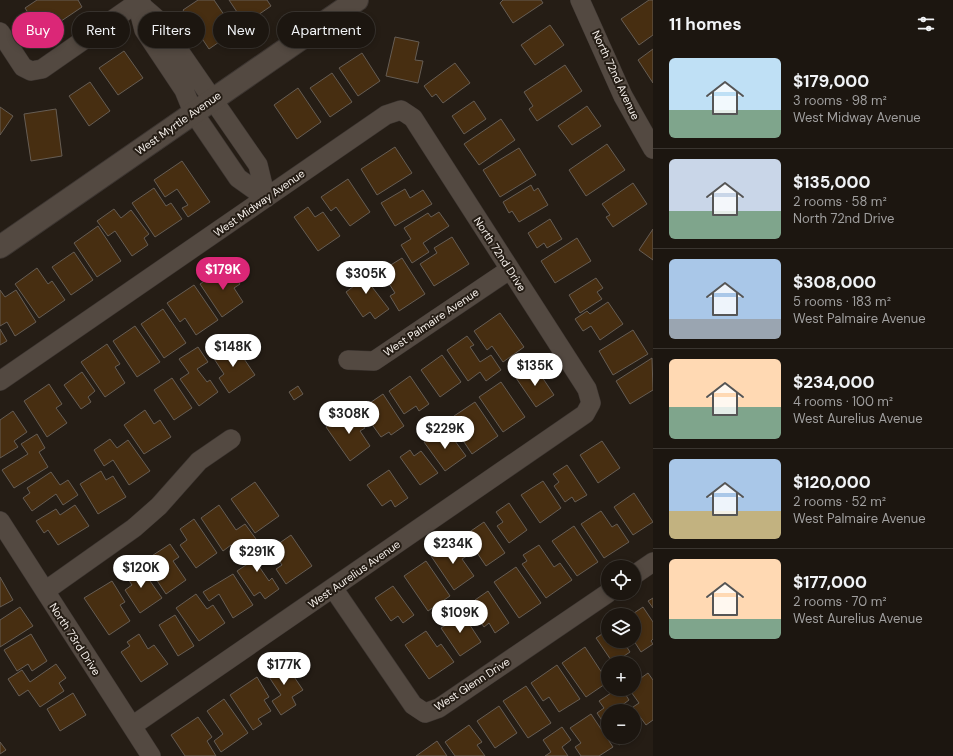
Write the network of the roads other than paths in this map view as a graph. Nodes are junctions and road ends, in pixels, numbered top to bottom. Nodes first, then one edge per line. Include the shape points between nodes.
1 (357, 0) edge
2 (580, 0) edge
3 (138, 1) edge
4 (0, 32) edge
5 (213, 98) junction
6 (401, 110) joint
7 (193, 112) junction
8 (653, 149) edge
9 (248, 151) junction
10 (228, 164) junction
11 (266, 198) junction
12 (0, 247) edge
13 (509, 270) junction
14 (348, 360) dead end
15 (0, 381) edge
16 (591, 403) joint
17 (231, 439) dead end
18 (0, 521) edge
19 (653, 562) edge
20 (641, 570) edge
21 (333, 588) junction
22 (45, 591) junction
23 (601, 598) edge
24 (132, 726) junction
25 (151, 756) edge

1 - 5 street, West Myrtle Avenue
2 - 8 street, North 72nd Avenue via 622,96
3 - 4 street via 42,69 31,71 23,67
3 - 5 street via 157,18
3 - 7 street via 144,30 184,90
5 - 7 street, West Myrtle Avenue
5 - 9 street
6 - 11 street, West Midway Avenue via 386,115
6 - 13 street, North 72nd Drive via 413,118
7 - 10 street
7 - 12 street, West Myrtle Avenue
9 - 10 street
9 - 11 street via 258,165
10 - 11 street via 238,178
11 - 15 street, West Midway Avenue
13 - 14 street, West Palmaire Avenue via 374,360
13 - 16 street, North 72nd Drive via 587,389
16 - 21 street, West Aurelius Avenue via 585,414
17 - 22 street via 199,461 159,506 134,528
18 - 22 street, North 73rd Drive
19 - 20 street
21 - 23 street, West Glenn Drive via 413,705 424,713 439,708
21 - 24 street, West Aurelius Avenue
22 - 24 street, North 73rd Drive
24 - 25 street, North 73rd Drive

